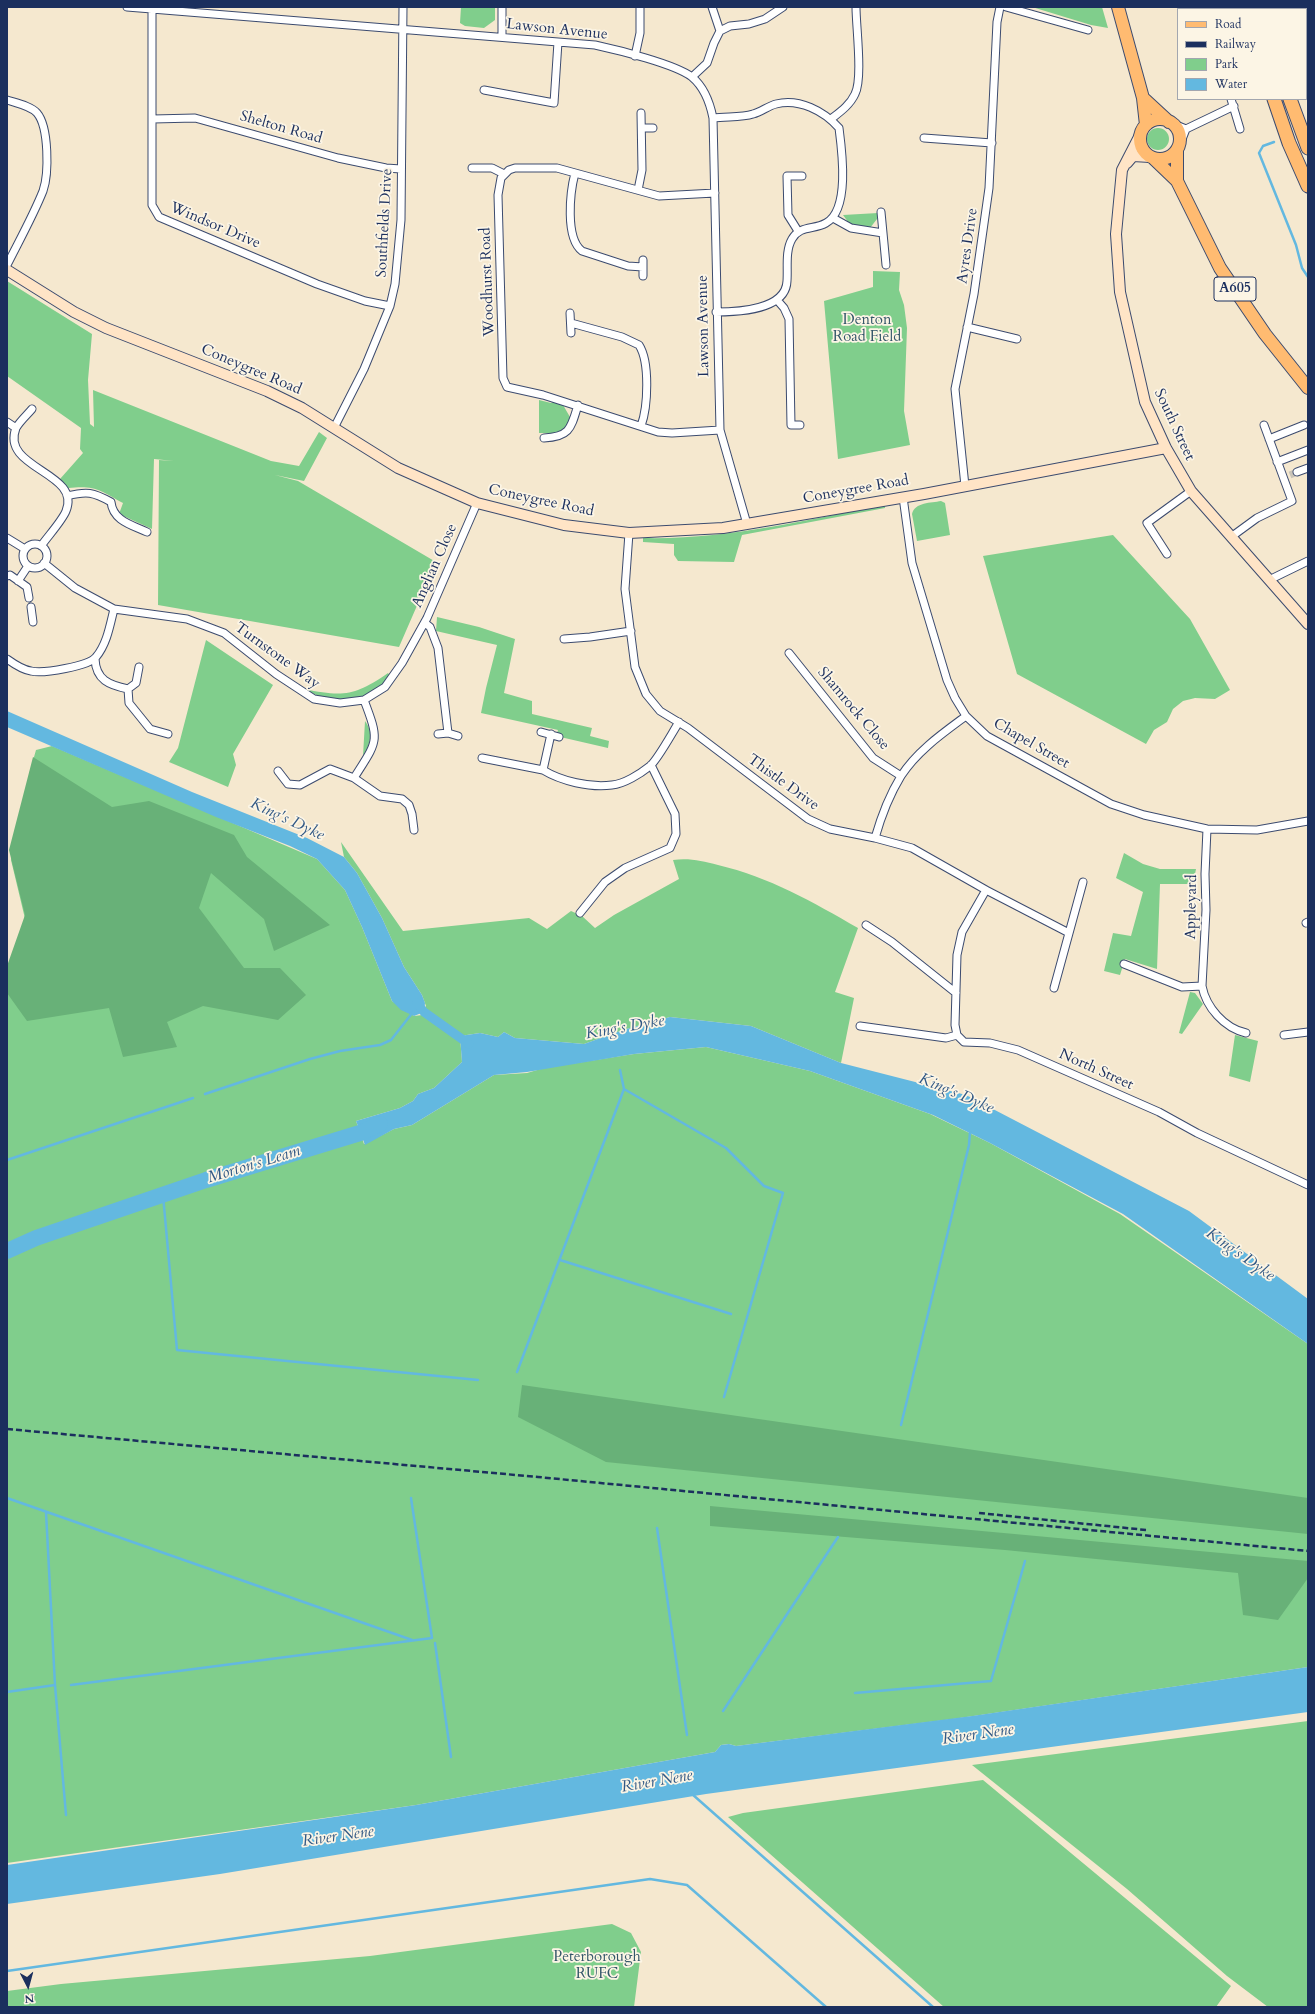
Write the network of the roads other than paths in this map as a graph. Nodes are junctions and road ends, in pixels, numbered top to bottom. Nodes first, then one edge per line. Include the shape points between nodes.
1 (127, 7) edge
2 (403, 7) edge
3 (502, 7) edge
4 (640, 7) edge
5 (712, 7) edge
6 (783, 7) edge
7 (856, 7) edge
8 (1000, 7) edge
9 (1006, 7) edge
10 (1118, 7) edge
11 (152, 10) junction
12 (404, 29) junction
13 (1088, 30) dead end
14 (720, 31) junction
15 (502, 37) junction
16 (558, 42) junction
17 (635, 56) junction
18 (692, 77) junction
19 (484, 90) dead end
20 (1143, 98) junction
21 (7, 100) edge
22 (1265, 100) edge
23 (1274, 100) edge
24 (1290, 100) edge
25 (1233, 102) edge
26 (641, 113) dead end
27 (713, 118) junction
28 (153, 119) junction
29 (831, 119) junction
30 (1170, 122) junction
31 (642, 128) junction
32 (653, 128) dead end
33 (1186, 129) junction
34 (1240, 129) dead end
35 (1143, 130) junction
36 (924, 138) dead end
37 (992, 143) junction
38 (1289, 143) junction
39 (1178, 148) junction
40 (1308, 148) edge
41 (1152, 158) junction
42 (402, 168) junction
43 (472, 168) dead end
44 (1122, 170) junction
45 (575, 173) junction
46 (504, 174) junction
47 (802, 176) dead end
48 (1177, 181) junction
49 (1308, 186) edge
50 (638, 190) junction
51 (715, 193) junction
52 (881, 212) dead end
53 (833, 218) junction
54 (798, 231) junction
55 (883, 233) junction
56 (7, 265) edge
57 (886, 265) dead end
58 (7, 270) edge
59 (643, 276) dead end
60 (777, 300) junction
61 (390, 306) junction
62 (716, 312) junction
63 (570, 314) dead end
64 (570, 323) junction
65 (967, 327) junction
66 (571, 333) dead end
67 (1017, 339) dead end
68 (1308, 388) edge
69 (578, 406) junction
70 (32, 409) dead end
71 (7, 422) edge
72 (800, 425) dead end
73 (1264, 425) dead end
74 (1304, 425) dead end
75 (641, 426) junction
76 (16, 428) junction
77 (334, 428) junction
78 (720, 430) junction
79 (544, 438) dead end
80 (1269, 439) junction
81 (1166, 448) junction
82 (1308, 450) edge
83 (1277, 462) junction
84 (1308, 468) edge
85 (1290, 475) junction
86 (964, 486) junction
87 (1191, 491) junction
88 (67, 496) junction
89 (903, 497) junction
90 (477, 503) junction
91 (747, 524) junction
92 (147, 532) dead end
93 (629, 533) junction
94 (1231, 537) junction
95 (7, 538) edge
96 (41, 546) junction
97 (25, 549) junction
98 (1167, 554) dead end
99 (1308, 561) edge
100 (44, 563) junction
101 (28, 566) junction
102 (7, 576) edge
103 (1269, 580) junction
104 (18, 581) junction
105 (29, 598) dead end
106 (31, 607) dead end
107 (114, 609) junction
108 (33, 622) dead end
109 (424, 623) junction
110 (1308, 624) edge
111 (631, 631) junction
112 (564, 638) dead end
113 (789, 653) dead end
114 (7, 659) edge
115 (95, 659) junction
116 (138, 667) dead end
117 (128, 689) junction
118 (364, 700) junction
119 (966, 716) junction
120 (679, 722) junction
121 (541, 732) dead end
122 (448, 733) junction
123 (168, 734) dead end
124 (438, 734) dead end
125 (551, 734) junction
126 (458, 736) dead end
127 (559, 736) dead end
128 (482, 758) dead end
129 (651, 765) junction
130 (543, 770) junction
131 (278, 771) dead end
132 (902, 776) junction
133 (354, 778) junction
134 (1308, 821) edge
135 (1207, 829) junction
136 (414, 830) dead end
137 (874, 838) junction
138 (1083, 882) dead end
139 (986, 890) junction
140 (580, 913) dead end
141 (866, 926) dead end
142 (1069, 933) junction
143 (1124, 964) dead end
144 (1202, 986) junction
145 (1054, 988) dead end
146 (956, 993) junction
147 (860, 1026) dead end
148 (1246, 1032) dead end
149 (1308, 1032) edge
150 (1284, 1034) dead end
151 (957, 1035) junction
152 (1308, 1186) edge

1 - 11 street, Lawson Avenue
2 - 12 street, Southfields Drive
3 - 15 street
4 - 17 street via 640,33
5 - 14 street
6 - 14 street via 765,19 730,26
7 - 29 street via 859,81 856,94
8 - 37 street, Ayres Drive via 997,22
9 - 13 street
10 - 20 main road, A605
11 - 12 street, Lawson Avenue
11 - 28 street, Windsor Drive
12 - 15 street, Lawson Avenue
12 - 42 street, Southfields Drive
14 - 18 street via 707,63
15 - 16 street, Lawson Avenue
16 - 17 street, Lawson Avenue via 595,45
16 - 19 street via 554,103
17 - 18 street, Lawson Avenue
18 - 27 street, Lawson Avenue via 703,90
20 - 30 main road, A605
20 - 35 main road, A605
21 - 56 street via 37,113 43,122 46,137 43,189
22 - 38 highway via 1270,114
23 - 38 highway
24 - 40 highway
25 - 33 street
25 - 34 street
26 - 31 street
27 - 29 street via 749,115 776,104 790,102 823,113
27 - 51 street, Lawson Avenue
28 - 42 street, Shelton Road via 195,118 338,158 386,168
28 - 61 street, Windsor Drive via 152,205 159,216 317,284 365,301
29 - 53 street via 839,132 843,194
30 - 33 street
30 - 35 main road via 1157,120
30 - 39 main road, A605 via 1179,133
31 - 32 street
31 - 50 street via 642,170
33 - 39 street
35 - 41 main road, A605 via 1142,148
35 - 44 street, South Street
36 - 37 street
37 - 65 street, Ayres Drive via 981,252
38 - 49 highway
39 - 41 main road via 1166,158
39 - 48 main road, A605
41 - 44 street via 1133,156
41 - 48 main road, A605
42 - 61 street, Southfields Drive via 399,257
43 - 46 street via 492,168
44 - 81 street, South Street via 1116,234 1120,292 1145,402
45 - 46 street via 557,168 515,168
45 - 50 street
45 - 59 street via 571,188 571,228 576,246 582,251 628,266 643,264
46 - 69 street, Woodhurst Road via 498,195 503,378 507,387
47 - 54 street via 787,176 788,215
48 - 68 main road, A605 via 1220,268 1265,334
50 - 51 street via 659,196
51 - 62 street, Lawson Avenue
52 - 55 street
53 - 54 street via 826,223
53 - 55 street via 851,228
54 - 60 street via 788,249 787,284
55 - 57 street
58 - 77 street, Coneygree Road via 94,323 267,391 302,408
60 - 62 street via 748,310
60 - 72 street via 789,319 791,425
61 - 77 street, Southfields Drive via 364,369
62 - 78 street, Lawson Avenue
63 - 64 street
64 - 66 street
64 - 75 street via 640,344 646,379 645,415
65 - 67 street
65 - 86 street, Ayres Drive via 954,396
69 - 75 street, Woodhurst Road
69 - 79 street via 567,432 555,438
70 - 76 street
71 - 76 street
73 - 80 street
74 - 80 street
75 - 78 street, Woodhurst Road via 658,432 672,433
76 - 88 street via 14,448 20,457 62,486
77 - 90 street, Coneygree Road via 398,468
78 - 91 street, Lawson Avenue
80 - 83 street
81 - 86 street, Coneygree Road
81 - 87 street, South Street
82 - 83 street
83 - 85 street
84 - 85 street
85 - 94 street via 1292,501 1257,518
86 - 89 street, Coneygree Road
87 - 94 street, South Street
87 - 98 street via 1147,523
88 - 92 street via 82,492 94,493 111,502 112,510 119,519
88 - 96 street via 67,510
89 - 91 street, Coneygree Road
89 - 119 street, Chapel Street via 912,563 947,680
90 - 93 street, Coneygree Road via 564,525
90 - 109 street, Anglian Close
91 - 93 street, Coneygree Road via 699,530
93 - 111 street, Thistle Drive via 625,589
94 - 103 street, South Street
95 - 97 street
96 - 97 street via 32,544
96 - 100 street via 46,556
97 - 101 street via 23,558
99 - 103 street
100 - 101 street via 37,567
100 - 107 street, Turnstone Way via 75,588
101 - 104 street
102 - 104 street via 10,575
103 - 110 street, South Street
104 - 105 street via 27,587
106 - 108 street
107 - 115 street via 102,649
107 - 118 street, Turnstone Way via 187,620 224,633 276,674 314,699 340,703
109 - 118 street, Turnstone Way via 402,663 385,687
109 - 122 street, Anglian Close via 430,627 438,648
111 - 112 street
111 - 120 street, Thistle Drive via 635,667 646,694 660,711
113 - 132 street, Shamrock Close via 873,758
114 - 115 street via 32,672 44,672
115 - 117 street via 95,670 105,682
116 - 117 street via 136,683
117 - 123 street via 129,703 150,729
118 - 133 street via 375,731 375,741
119 - 132 street via 931,743
119 - 135 street, Chapel Street via 987,736 1111,804 1144,815
120 - 129 street
120 - 137 street, Thistle Drive via 808,819 830,829
121 - 125 street
122 - 124 street
122 - 126 street
125 - 127 street
125 - 130 street
128 - 130 street
129 - 130 street via 612,785 588,784 554,776
129 - 140 street via 675,814 676,834 670,848 625,868 605,882
131 - 133 street via 288,784 300,785 330,768
132 - 137 street via 879,822
133 - 136 street via 380,796 402,800 409,805
134 - 135 street, Chapel Street via 1257,830
135 - 144 street, Appleyard
137 - 139 street, Thistle Drive via 912,848
138 - 142 street
139 - 142 street, Thistle Drive
139 - 146 street via 962,932 957,956
141 - 146 street via 892,942
142 - 145 street
143 - 144 street via 1182,987
144 - 148 street, Appleyard via 1203,993 1214,1012 1226,1024 1238,1031
146 - 151 street
147 - 151 street, North Street via 946,1038
149 - 150 street
151 - 152 street, North Street via 964,1042 990,1043 1018,1050 1158,1112

